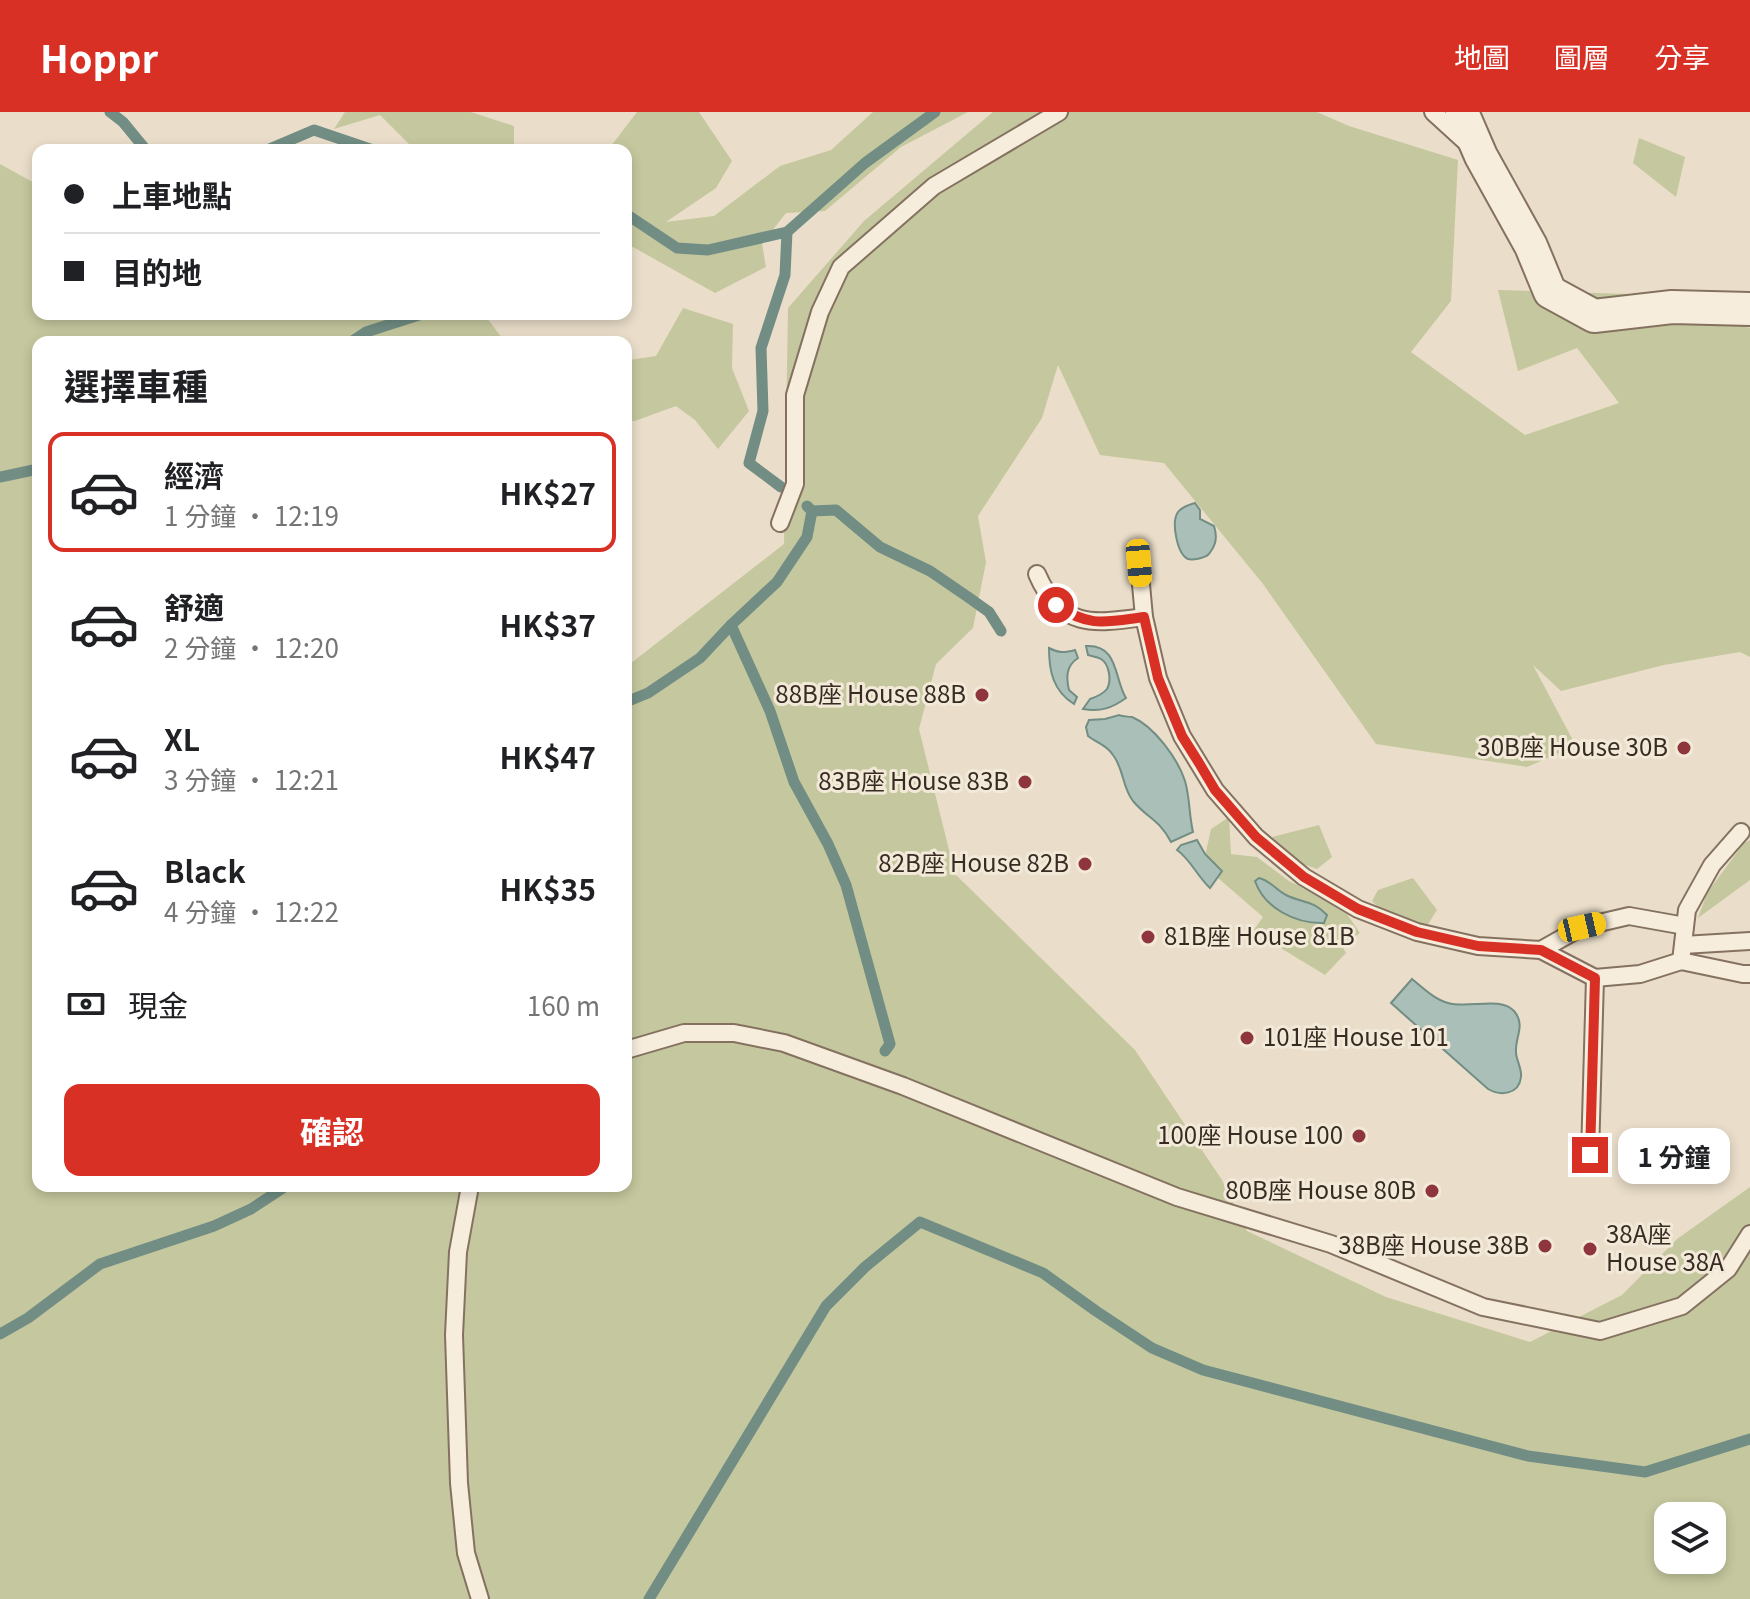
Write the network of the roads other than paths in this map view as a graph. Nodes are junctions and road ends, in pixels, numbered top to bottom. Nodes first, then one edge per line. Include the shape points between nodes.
1 (1059, 112) edge
2 (1433, 112) edge
3 (1462, 112) edge
4 (1481, 156) junction
5 (1750, 309) edge
6 (780, 523) dead end
7 (1139, 563) dead end
8 (1037, 574) dead end
9 (1144, 617) junction
10 (1741, 832) dead end
11 (1685, 926) junction
12 (1750, 941) edge
13 (1541, 950) junction
14 (1682, 953) junction
15 (1750, 974) edge
16 (1595, 978) junction
17 (632, 1048) edge
18 (1590, 1155) dead end
19 (469, 1192) edge
20 (1750, 1234) edge
21 (480, 1599) edge

1 - 6 lane via 934,186 841,267 820,312 795,395 795,484
2 - 4 lane
3 - 4 street
4 - 5 street via 1550,292 1594,316 1672,307
7 - 9 lane
8 - 9 lane via 1044,591 1072,616 1101,623
9 - 13 lane via 1158,678 1182,736 1215,790 1256,837 1304,877 1358,909 1417,932 1478,946
10 - 11 lane via 1712,865 1687,910
11 - 13 lane via 1629,916 1582,927
11 - 14 lane
12 - 14 lane
13 - 16 lane
14 - 15 lane
14 - 16 lane via 1640,974
16 - 18 lane
17 - 20 lane via 684,1033 734,1033 784,1043 1177,1197 1331,1244 1483,1307 1600,1331 1682,1306 1728,1269
19 - 21 lane via 458,1252 454,1335 459,1483 466,1553

